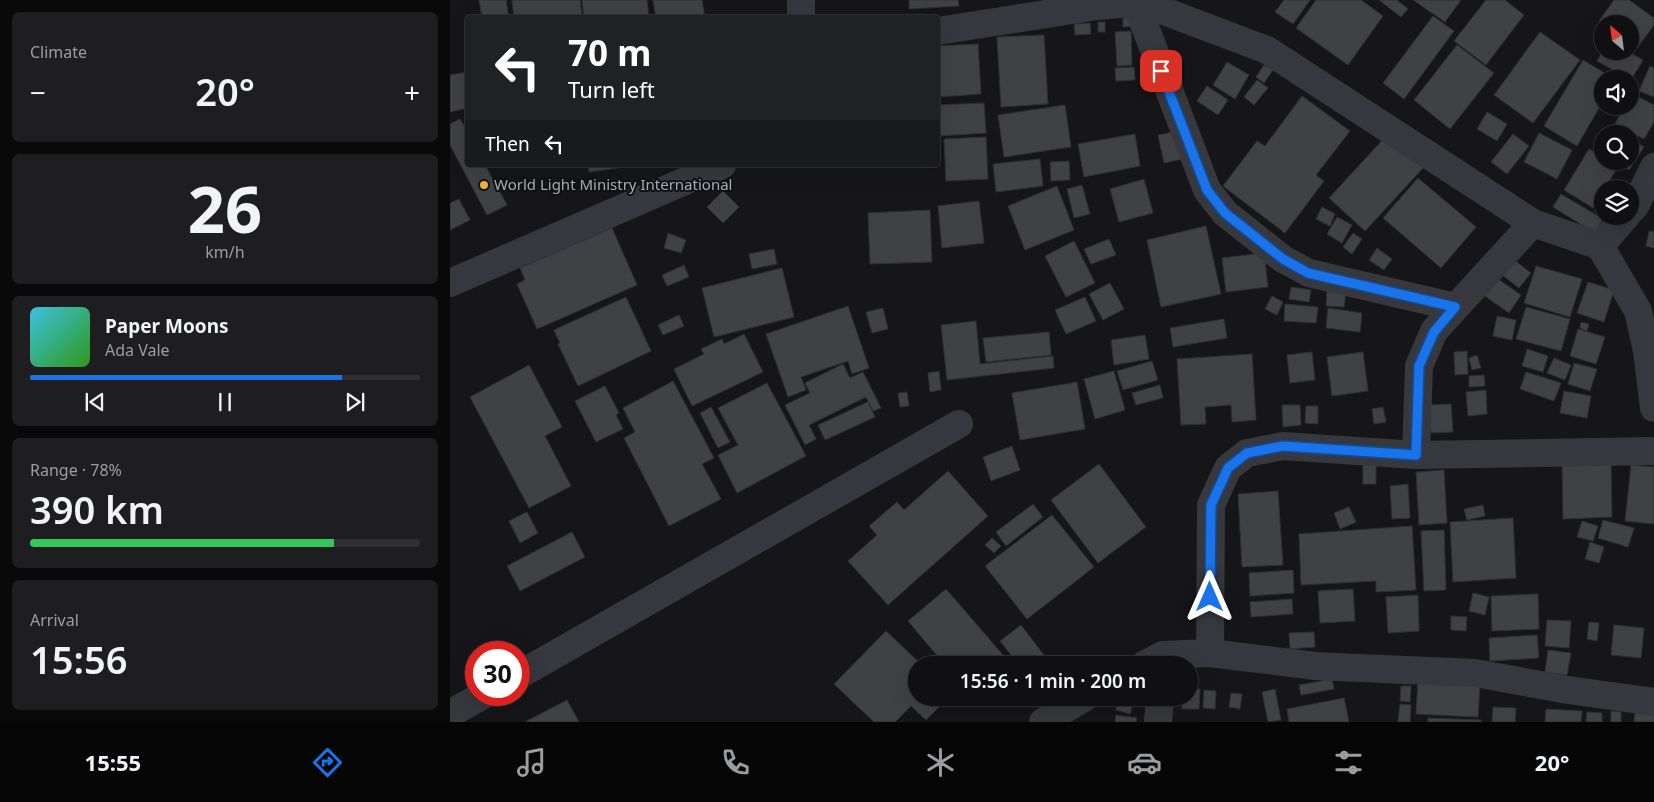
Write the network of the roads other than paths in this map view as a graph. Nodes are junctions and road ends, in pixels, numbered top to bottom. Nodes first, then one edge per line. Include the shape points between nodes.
1 (801, 0) edge
2 (1135, 1) edge
3 (801, 15) edge
4 (940, 31) edge
5 (717, 167) edge
6 (1654, 167) edge
7 (1639, 198) edge
8 (1533, 223) junction
9 (1618, 225) edge
10 (1600, 246) junction
11 (450, 283) edge
12 (1455, 307) junction
13 (1654, 408) edge
14 (960, 424) dead end
15 (1654, 451) edge
16 (1416, 455) junction
17 (1210, 653) junction
18 (1192, 656) edge
19 (530, 669) edge
20 (1654, 702) edge
21 (465, 705) edge
22 (1070, 706) edge
23 (1159, 706) edge
24 (450, 714) edge
25 (1043, 722) edge
26 (1158, 722) edge

1 - 3 street
2 - 4 street
2 - 8 street via 1267,50
2 - 12 street via 1207,190 1225,213 1283,259 1308,273
5 - 11 street
6 - 7 street
8 - 10 street
8 - 12 street
9 - 10 street
10 - 13 street via 1638,311
12 - 16 street via 1434,332 1419,366
14 - 19 street
15 - 16 street
16 - 17 street via 1283,446 1247,453 1228,468 1211,505
17 - 18 street
17 - 20 street via 1315,666 1475,673
21 - 24 street
22 - 25 street
23 - 26 street

